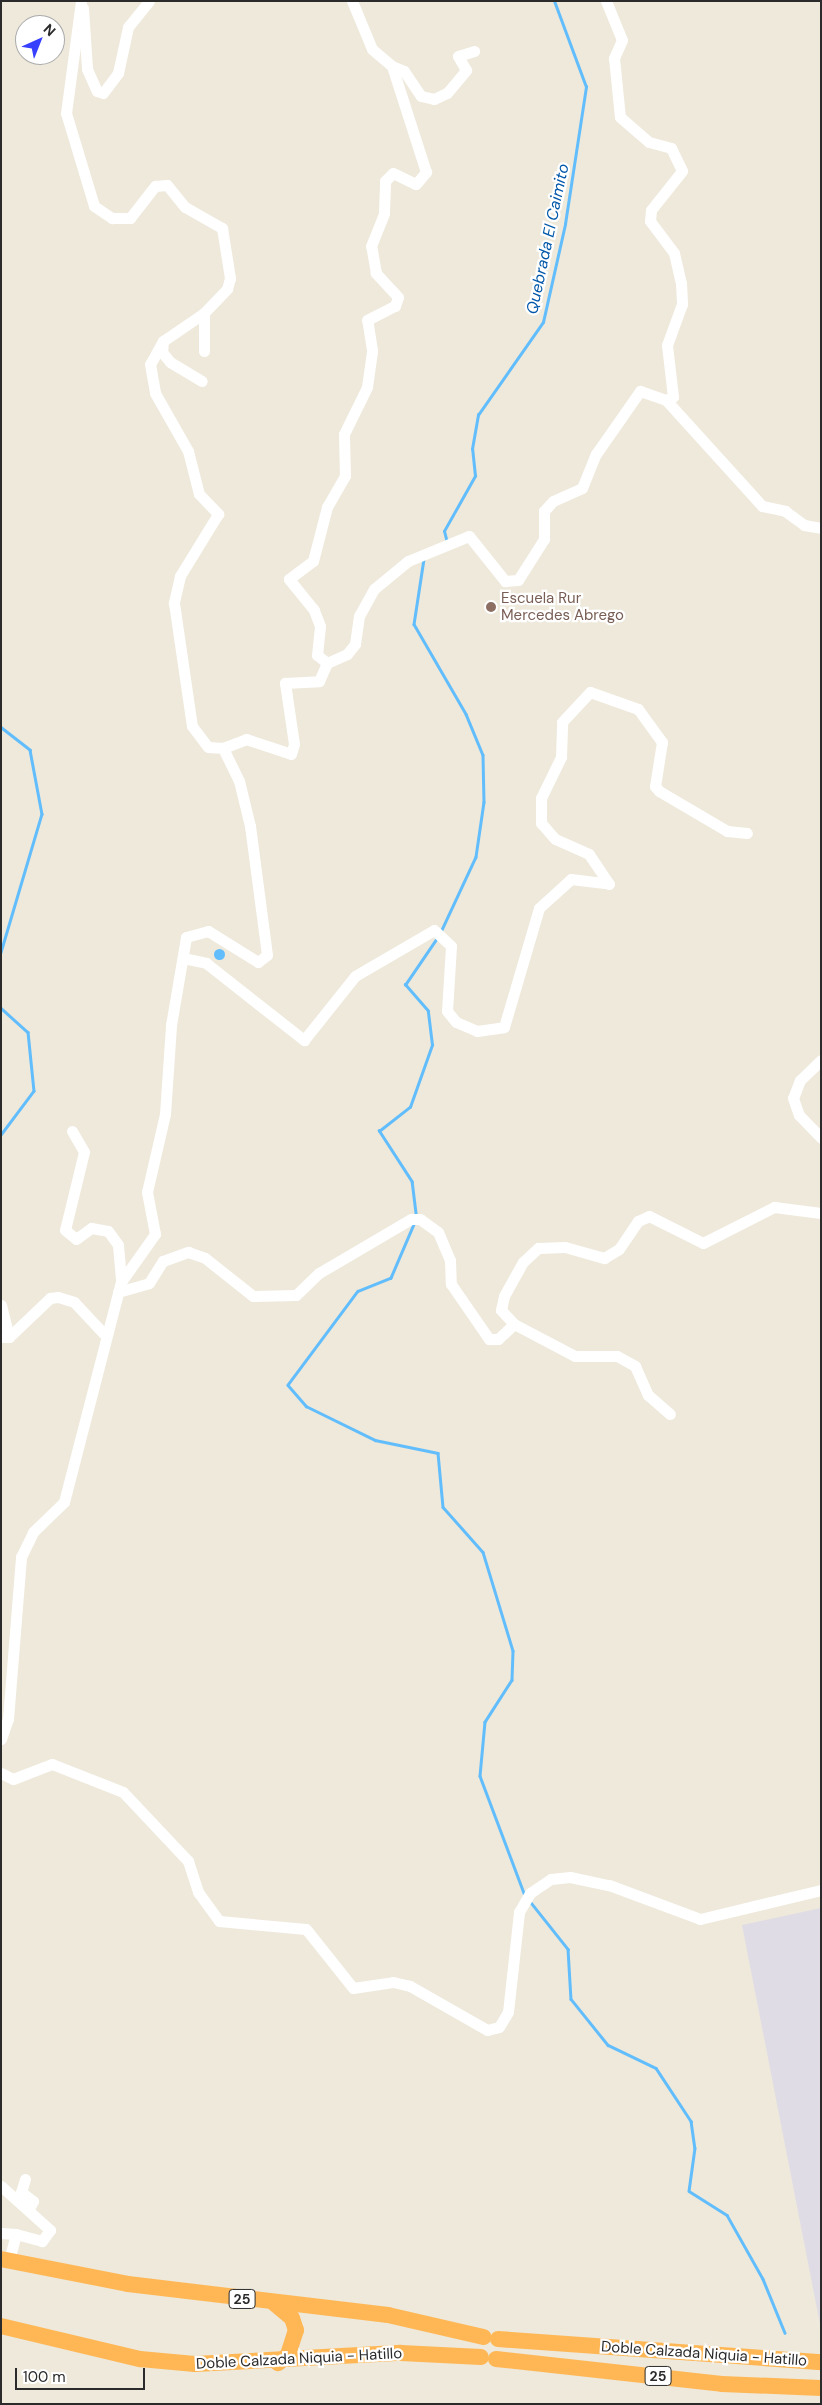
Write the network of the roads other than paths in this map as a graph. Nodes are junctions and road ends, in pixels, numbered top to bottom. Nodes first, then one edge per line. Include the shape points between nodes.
1 (149, 1) edge
2 (352, 1) edge
3 (606, 1) edge
4 (474, 51) dead end
5 (392, 66) junction
6 (204, 313) junction
7 (163, 341) junction
8 (204, 351) dead end
9 (202, 380) dead end
10 (666, 400) junction
11 (821, 528) edge
12 (327, 663) junction
13 (223, 748) junction
14 (747, 833) dead end
15 (183, 958) junction
16 (821, 1060) edge
17 (72, 1131) dead end
18 (821, 1138) edge
19 (821, 1213) edge
20 (120, 1287) junction
21 (1, 1305) edge
22 (514, 1324) junction
23 (105, 1335) junction
24 (5, 1337) edge
25 (670, 1414) dead end
26 (1, 1739) edge
27 (1, 1774) edge
28 (821, 1890) edge
29 (25, 2178) dead end
30 (1, 2186) edge
31 (29, 2209) junction
32 (1, 2233) edge
33 (16, 2234) junction
34 (5, 2260) edge
35 (272, 2302) junction
36 (1, 2326) edge
37 (821, 2362) edge
38 (278, 2363) junction
39 (821, 2388) edge

1 - 6 street via 128,27 118,73 102,93 97,92 87,69 86,16 81,1 66,113 94,206 102,214 122,219 136,215 155,186 167,185 185,207 222,228 230,278 220,300
2 - 5 street via 372,49
3 - 10 street via 622,40 614,58 620,117 649,142 671,148 682,171 651,210 650,221 674,253 681,283 682,304 667,345 673,397
4 - 5 street via 458,56 466,70 447,93 434,99 421,96 404,71
5 - 12 street via 406,119 420,147 425,178 411,183 393,174 385,181 384,213 371,246 376,273 398,297 395,306 367,320 372,350 368,387 344,434 345,476 324,516 312,561 289,579 314,610 320,626 318,655
6 - 7 street
6 - 8 street
7 - 9 street via 162,352 170,362
7 - 13 street via 150,364 155,393 188,451 199,494 218,514 180,576 174,603 192,726 208,747
10 - 11 street via 762,506 785,511 804,525
10 - 12 street via 647,390 633,395 616,430 596,454 582,488 553,501 544,511 544,539 518,580 504,581 474,538 463,536 408,561 374,590 359,616 352,650
12 - 13 street via 319,681 285,682 294,744 291,754 246,739
13 - 15 street via 239,781 250,826 267,955 258,962 208,931 186,937
14 - 15 street via 727,831 659,792 655,786 662,742 638,709 590,692 562,722 561,757 541,798 541,823 555,839 589,854 610,882 608,886 571,879 539,908 504,1027 477,1031 456,1022 447,1011 451,946 434,930 355,976 304,1040 206,962
15 - 20 street via 169,1042 165,1114 148,1192 155,1234
16 - 18 street via 800,1080 793,1098 799,1115
17 - 20 street via 84,1152 65,1230 76,1239 91,1228 108,1231 118,1245
19 - 22 street via 774,1207 702,1243 649,1216 638,1221 620,1249 604,1258 564,1247 538,1248 523,1262 504,1296 501,1310
20 - 22 street via 149,1283 163,1260 188,1252 205,1258 253,1296 296,1295 319,1273 411,1219 420,1219 430,1223 444,1242 451,1284 479,1331 489,1339 498,1339
20 - 23 street
21 - 24 street
22 - 25 street via 575,1356 617,1356 635,1366 648,1395
23 - 24 street via 74,1302 58,1297 50,1298
23 - 26 street via 64,1502 33,1532 22,1557 8,1719
27 - 28 street via 13,1778 52,1764 123,1792 188,1861 198,1892 219,1920 256,1928 306,1929 353,1988 393,1982 410,1986 494,2031 508,2012 519,1912 530,1893 551,1879 570,1877 609,1884 700,1918
29 - 31 street via 21,2192 33,2201
30 - 31 street
31 - 33 street via 47,2225 48,2238 42,2241
32 - 33 street
33 - 34 street
34 - 35 highway, Doble Calzada Niquia - Hatillo / 25 via 128,2284
35 - 37 highway, Doble Calzada Niquia - Hatillo / 25 via 388,2315 490,2338
35 - 38 highway via 292,2318 296,2330 288,2355
36 - 38 highway, Doble Calzada Niquia - Hatillo / 25 via 140,2359 196,2364
38 - 39 highway, Doble Calzada Niquia - Hatillo / 25 via 400,2353 488,2358 722,2384

